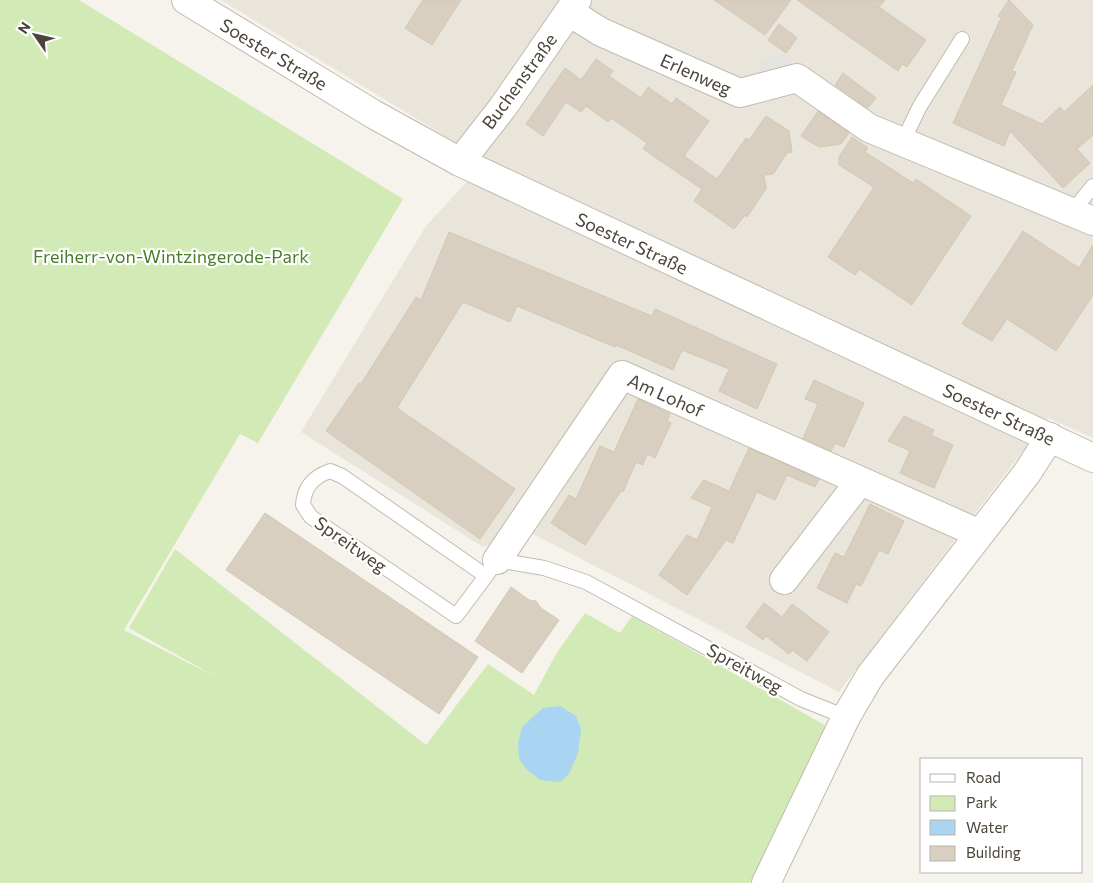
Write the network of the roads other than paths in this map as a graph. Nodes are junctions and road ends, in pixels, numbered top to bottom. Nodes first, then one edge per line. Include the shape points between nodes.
1 (186, 0) edge
2 (573, 6) edge
3 (962, 39) dead end
4 (902, 143) junction
5 (460, 162) junction
6 (1093, 186) edge
7 (1083, 216) edge
8 (1050, 437) junction
9 (1093, 458) edge
10 (860, 481) junction
11 (980, 534) junction
12 (491, 568) junction
13 (784, 580) dead end
14 (846, 717) junction
15 (766, 883) edge

1 - 5 street, Soester Straße via 373,114
2 - 4 street, Erlenweg via 601,32 735,91 797,78 854,120
2 - 5 street, Buchenstraße via 503,107
3 - 4 lane via 920,106
4 - 7 street, Erlenweg
5 - 8 street, Soester Straße
6 - 7 lane
8 - 9 street, Soester Straße
8 - 11 street
10 - 11 street, Am Lohof
10 - 12 street, Am Lohof via 622,375
10 - 13 street
11 - 14 street via 870,676
12 - 12 lane, Spreitweg via 456,616 311,517 303,505 304,494 318,475 330,471
12 - 14 lane, Spreitweg via 544,568 586,582 801,699
14 - 15 street

